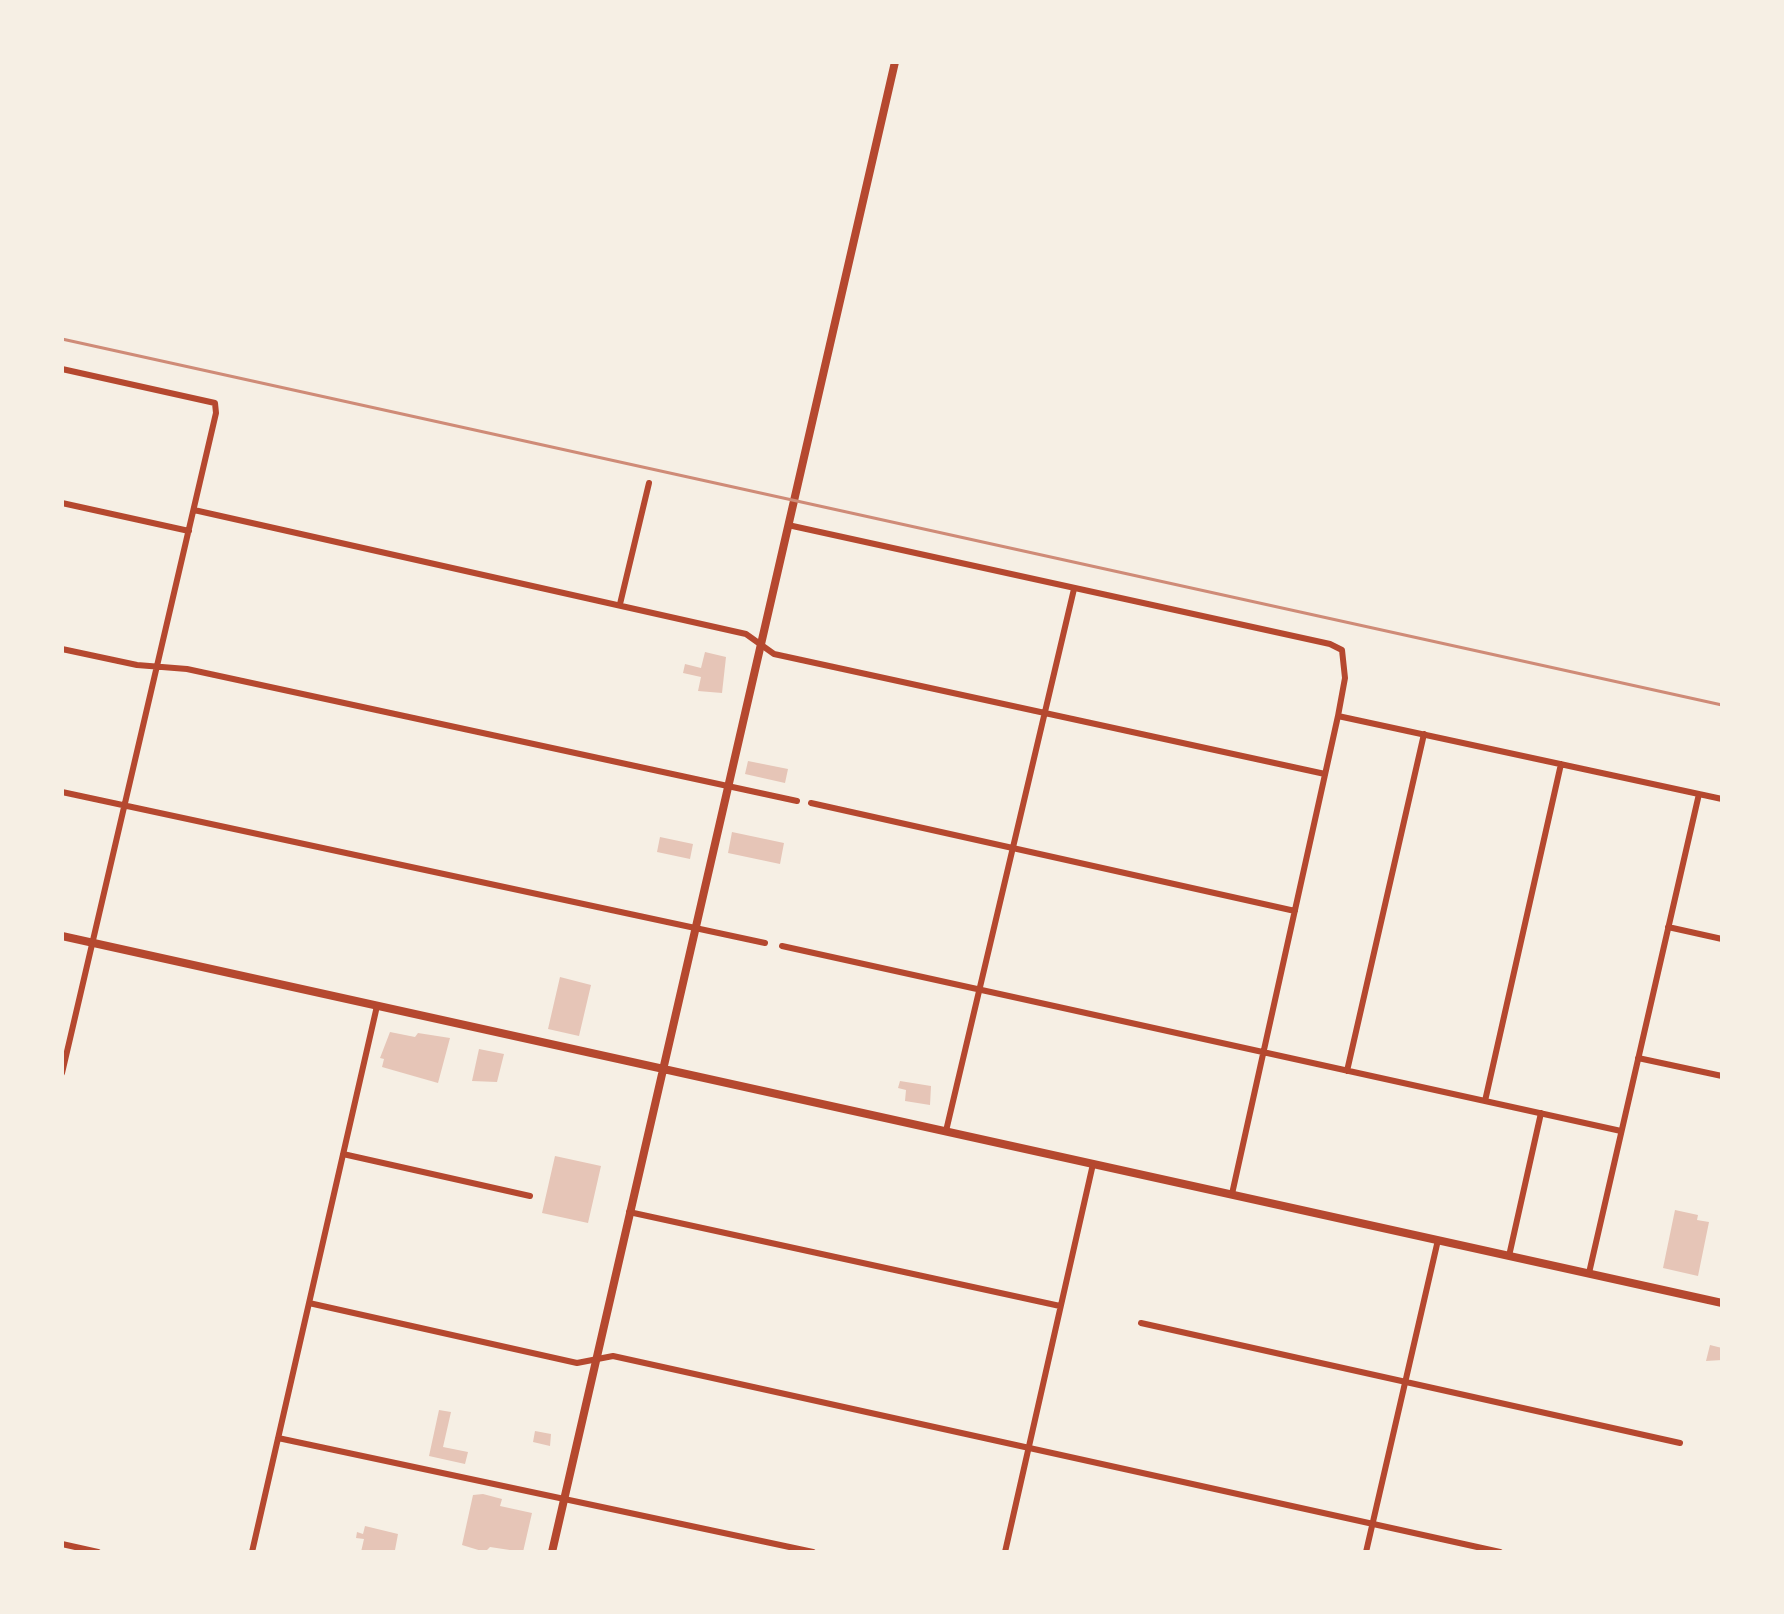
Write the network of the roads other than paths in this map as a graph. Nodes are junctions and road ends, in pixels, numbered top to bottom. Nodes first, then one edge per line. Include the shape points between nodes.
1 (895, 62) edge
2 (62, 369) edge
3 (649, 483) dead end
4 (62, 503) edge
5 (194, 510) junction
6 (788, 525) junction
7 (189, 531) junction
8 (1074, 589) junction
9 (620, 604) junction
10 (761, 644) junction
11 (62, 649) edge
12 (157, 666) junction
13 (1045, 713) junction
14 (1338, 716) junction
15 (1424, 734) junction
16 (1561, 764) junction
17 (1325, 774) junction
18 (728, 785) junction
19 (62, 792) edge
20 (1699, 794) junction
21 (1722, 799) edge
22 (797, 801) dead end
23 (811, 803) dead end
24 (124, 805) junction
25 (1013, 849) junction
26 (1295, 911) junction
27 (694, 927) junction
28 (1668, 927) junction
29 (62, 936) edge
30 (1722, 939) edge
31 (92, 943) junction
32 (765, 943) dead end
33 (782, 946) dead end
34 (980, 990) junction
35 (377, 1006) junction
36 (1264, 1052) junction
37 (1638, 1058) junction
38 (662, 1068) junction
39 (1347, 1071) junction
40 (62, 1073) edge
41 (1722, 1076) edge
42 (1485, 1101) junction
43 (1541, 1113) junction
44 (946, 1131) junction
45 (1621, 1131) junction
46 (343, 1154) junction
47 (1093, 1164) junction
48 (1232, 1194) junction
49 (530, 1196) dead end
50 (629, 1212) junction
51 (1438, 1240) junction
52 (1509, 1256) junction
53 (1589, 1273) junction
54 (309, 1303) junction
55 (1722, 1303) edge
56 (1060, 1306) junction
57 (1141, 1323) dead end
58 (596, 1358) junction
59 (1405, 1381) junction
60 (278, 1438) junction
61 (1680, 1443) dead end
62 (1028, 1449) junction
63 (564, 1499) junction
64 (1373, 1524) junction
65 (62, 1544) edge
66 (98, 1552) edge
67 (252, 1552) edge
68 (552, 1552) edge
69 (813, 1552) edge
70 (1005, 1552) edge
71 (1366, 1552) edge
72 (1500, 1552) edge

1 - 6 main road
2 - 5 street via 215,403
3 - 9 street
4 - 7 street
5 - 7 street
5 - 9 street
6 - 8 street
6 - 10 main road
7 - 12 street
8 - 13 street
8 - 14 street via 1330,644 1342,650 1345,678
9 - 10 street via 746,634
10 - 13 street via 774,654
10 - 18 main road
11 - 12 street
12 - 18 street
12 - 24 street
13 - 17 street
13 - 25 street
14 - 15 street
14 - 17 street
15 - 16 street
15 - 39 street
16 - 20 street
16 - 42 street
17 - 26 street
18 - 22 street
18 - 27 main road
19 - 24 street
20 - 21 street
20 - 28 street
23 - 25 street
24 - 27 street
24 - 31 street
25 - 26 street
25 - 34 street
26 - 36 street
27 - 32 street
27 - 38 main road
28 - 30 street
28 - 37 street
29 - 31 main road
31 - 35 main road
31 - 40 street
33 - 34 street
34 - 36 street
34 - 44 street
35 - 38 main road
35 - 46 street
36 - 39 street
36 - 48 street
37 - 41 street
37 - 45 street
38 - 44 main road
38 - 50 main road
39 - 42 street
42 - 43 street
43 - 45 street
43 - 52 street
44 - 47 main road
45 - 53 street
46 - 49 street
46 - 54 street
47 - 48 main road
47 - 56 street
48 - 51 main road
50 - 56 street
50 - 58 main road
51 - 52 main road
51 - 59 street
52 - 53 main road
53 - 55 main road
54 - 58 street via 577,1363
54 - 60 street
56 - 62 street
57 - 59 street
58 - 62 street via 613,1356
58 - 63 main road
59 - 61 street
59 - 64 street
60 - 63 street
60 - 67 street
62 - 64 street
62 - 70 street
63 - 68 main road
63 - 69 street
64 - 71 street
64 - 72 street
65 - 66 street

